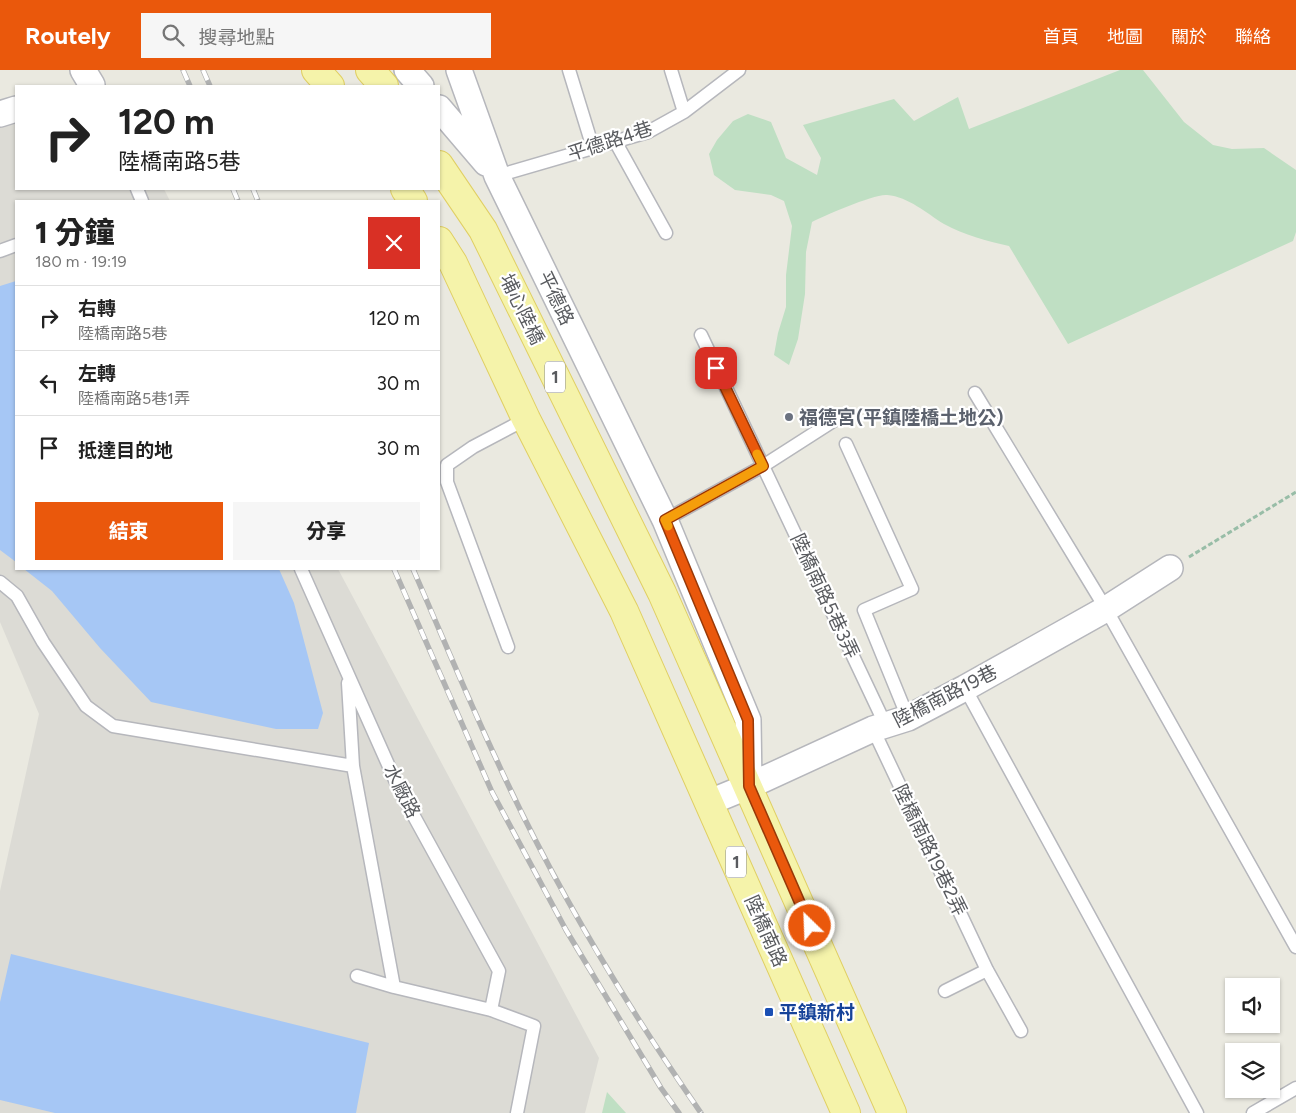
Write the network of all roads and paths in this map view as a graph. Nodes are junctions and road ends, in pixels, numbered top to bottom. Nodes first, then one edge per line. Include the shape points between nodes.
1 (316, 70) edge
2 (370, 70) edge
3 (407, 70) edge
4 (458, 70) edge
5 (569, 70) edge
6 (671, 70) edge
7 (739, 70) edge
8 (329, 85) edge
9 (383, 85) edge
10 (419, 85) edge
11 (15, 109) edge
12 (440, 109) edge
13 (684, 112) junction
14 (0, 114) edge
15 (615, 141) junction
16 (593, 148) junction
17 (440, 166) edge
18 (497, 176) junction
19 (666, 233) dead end
20 (440, 243) edge
21 (15, 246) edge
22 (0, 252) edge
23 (700, 335) dead end
24 (976, 392) dead end
25 (841, 416) dead end
26 (526, 419) junction
27 (846, 444) dead end
28 (763, 466) junction
29 (1296, 492) edge
30 (665, 520) junction
31 (1170, 568) joint
32 (302, 570) edge
33 (0, 582) edge
34 (1106, 610) junction
35 (508, 647) dead end
36 (348, 676) junction
37 (965, 688) junction
38 (889, 724) junction
39 (353, 766) junction
40 (749, 786) junction
41 (710, 802) junction
42 (1296, 947) edge
43 (987, 970) junction
44 (357, 976) dead end
45 (394, 987) junction
46 (945, 991) dead end
47 (491, 1010) junction
48 (1021, 1031) dead end
49 (1296, 1088) edge
50 (517, 1113) edge
51 (846, 1113) edge
52 (892, 1113) edge
53 (1197, 1113) edge
54 (1253, 1113) edge

1 - 8 main road
2 - 9 main road
3 - 10 street
4 - 18 street, 平德路
5 - 16 lane
6 - 13 lane
7 - 13 lane, 平德路4巷
11 - 14 street
12 - 18 street
13 - 15 lane, 平德路4巷 via 648,132
15 - 16 lane, 平德路4巷
15 - 19 lane
16 - 18 lane, 平德路4巷
17 - 40 main road, 埔心陸橋 / 1 via 483,230 662,594
18 - 30 street, 平德路
20 - 26 main road, 1 via 453,263
21 - 22 lane
23 - 28 lane, 陸橋南路5巷3弄
24 - 34 lane
25 - 28 lane
26 - 35 lane via 447,465 447,482
26 - 41 main road, 陸橋南路 / 1 via 624,612
27 - 38 lane via 912,589 864,610
28 - 30 lane
28 - 38 lane, 陸橋南路5巷3弄
29 - 31 path
30 - 40 street via 748,720
31 - 34 street, 陸橋南路19巷
32 - 36 lane, 水廠路
33 - 39 lane via 16,596 86,706 113,726
34 - 37 street, 陸橋南路19巷
34 - 42 lane
36 - 39 lane
36 - 47 lane, 水廠路 via 399,789 498,971
37 - 38 street, 陸橋南路19巷
37 - 53 lane
38 - 40 street, 陸橋南路19巷
38 - 43 lane, 陸橋南路19巷2弄
39 - 45 lane
40 - 41 street, 陸橋南路19巷
40 - 52 main road, 1 via 860,1029
41 - 51 main road, 陸橋南路 / 1
43 - 46 lane
43 - 48 lane, 陸橋南路19巷2弄
44 - 45 lane
45 - 47 lane
47 - 50 lane via 534,1026
49 - 54 lane

